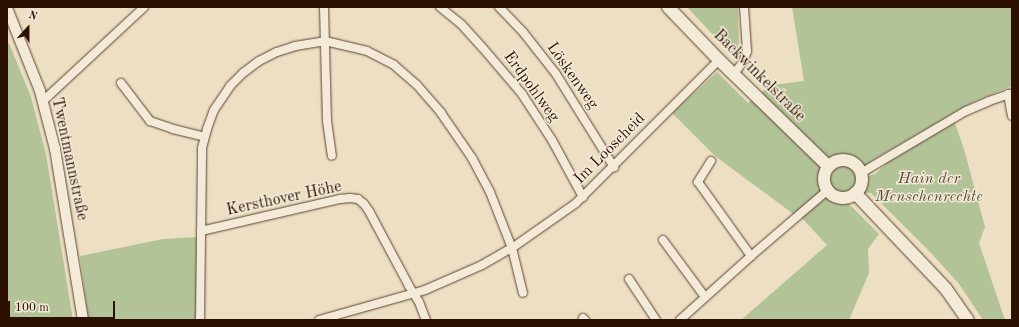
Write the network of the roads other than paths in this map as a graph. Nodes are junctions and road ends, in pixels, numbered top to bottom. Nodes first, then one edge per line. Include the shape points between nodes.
1 (144, 7) edge
2 (324, 7) edge
3 (440, 7) edge
4 (499, 7) edge
5 (668, 7) edge
6 (744, 7) edge
7 (7, 8) edge
8 (325, 41) junction
9 (719, 60) junction
10 (734, 74) junction
11 (121, 83) dead end
12 (1010, 94) edge
13 (43, 101) junction
14 (1012, 116) edge
15 (204, 137) junction
16 (332, 156) dead end
17 (711, 161) dead end
18 (828, 166) junction
19 (614, 167) junction
20 (861, 173) junction
21 (828, 190) junction
22 (855, 193) junction
23 (582, 197) junction
24 (201, 231) junction
25 (663, 240) dead end
26 (512, 248) junction
27 (751, 256) junction
28 (629, 279) dead end
29 (523, 293) dead end
30 (414, 294) junction
31 (704, 297) junction
32 (83, 320) edge
33 (200, 320) edge
34 (319, 320) edge
35 (426, 320) edge
36 (656, 320) edge
37 (680, 320) edge
38 (968, 320) edge

1 - 13 street
2 - 8 street
3 - 23 street, Erdpohlweg via 462,25 522,94 552,140
4 - 19 street, Löskenweg via 523,32 556,74
5 - 9 main road, Backwinkelstraße
6 - 10 street via 747,51
7 - 13 street, Twentmannstraße
8 - 15 street via 277,52 243,73 214,110
8 - 16 street via 327,121
8 - 26 street via 353,46 380,57 406,75 428,98 451,126 481,174
9 - 10 main road, Backwinkelstraße
9 - 19 street, Im Looscheid
10 - 18 main road, Backwinkelstraße
11 - 15 street via 150,121
12 - 14 street
12 - 20 street via 966,111
13 - 32 street, Twentmannstraße via 55,149
15 - 24 street via 201,167
17 - 27 street via 698,182
18 - 20 main road via 837,161 848,160 857,166
18 - 21 main road via 824,178
19 - 23 street, Im Looscheid
20 - 22 main road via 861,183
21 - 22 main road via 835,196 842,197
21 - 27 street
22 - 38 main road via 946,289
23 - 26 street, Im Looscheid
24 - 30 street, Kersthover Höhe via 354,198 364,204 369,211
24 - 33 street
25 - 31 street
26 - 29 street
26 - 30 street, Im Looscheid via 466,273
27 - 31 street
28 - 36 street
30 - 34 street, Im Looscheid
30 - 35 street
31 - 37 street

